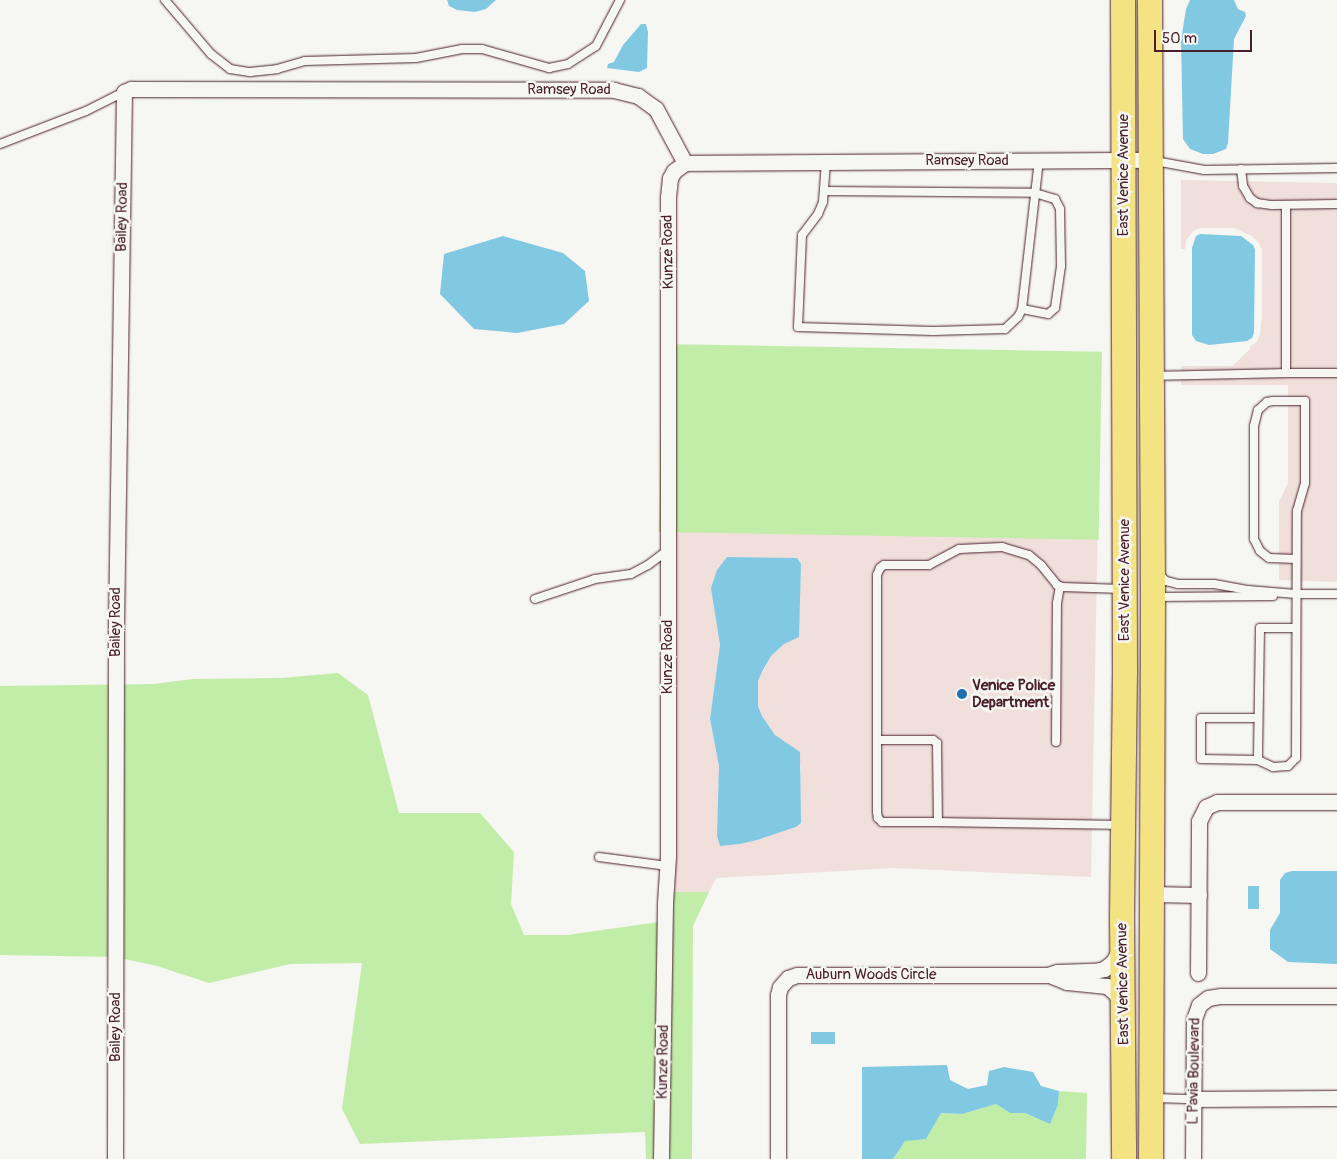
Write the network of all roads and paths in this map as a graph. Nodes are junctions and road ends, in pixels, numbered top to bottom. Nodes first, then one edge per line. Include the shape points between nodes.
1 (165, 0) edge
2 (620, 0) edge
3 (1123, 0) edge
4 (1150, 0) edge
5 (127, 91) junction
6 (0, 144) edge
7 (1039, 160) junction
8 (1124, 160) junction
9 (1150, 160) junction
10 (826, 162) junction
11 (685, 163) junction
12 (1337, 168) edge
13 (1241, 169) junction
14 (824, 191) junction
15 (1035, 193) junction
16 (1337, 204) edge
17 (1286, 205) junction
18 (1022, 309) junction
19 (1125, 373) junction
20 (1286, 373) junction
21 (1337, 373) edge
22 (1152, 376) junction
23 (1153, 547) junction
24 (668, 550) junction
25 (1296, 560) junction
26 (1060, 586) junction
27 (1125, 589) junction
28 (1296, 594) junction
29 (1337, 594) edge
30 (1153, 597) junction
31 (535, 599) dead end
32 (1296, 628) junction
33 (1258, 718) junction
34 (877, 740) junction
35 (1056, 742) dead end
36 (1258, 760) junction
37 (1337, 802) edge
38 (938, 822) junction
39 (1123, 825) junction
40 (599, 857) dead end
41 (667, 866) junction
42 (1152, 894) junction
43 (1199, 895) junction
44 (1122, 918) junction
45 (1198, 972) dead end
46 (1048, 975) junction
47 (1337, 996) edge
48 (1124, 1018) junction
49 (1151, 1098) junction
50 (1337, 1098) edge
51 (1193, 1099) junction
52 (116, 1159) edge
53 (661, 1159) edge
54 (778, 1159) edge
55 (1124, 1159) edge
56 (1151, 1159) edge
57 (1193, 1159) edge

1 - 2 lane via 212,54 230,69 250,72 306,61 416,58 462,49 482,49 550,68 568,64 596,46
3 - 8 main road, East Venice Avenue
4 - 9 main road, East Venice Avenue
5 - 6 lane via 86,111
5 - 11 street, Ramsey Road via 614,90 638,96 656,110 666,123
5 - 52 street, Bailey Road via 116,625
7 - 8 street, Ramsey Road
7 - 10 street, Ramsey Road
7 - 15 lane
8 - 9 street, Ramsey Road
8 - 19 main road, East Venice Avenue
9 - 13 lane via 1204,170
9 - 22 main road, East Venice Avenue
10 - 11 street, Ramsey Road
10 - 14 lane
11 - 24 street, Kunze Road via 674,171 668,191
12 - 13 lane
13 - 17 lane via 1242,186 1250,198 1264,205
14 - 15 lane
14 - 18 lane via 818,214 802,235 798,327 933,331 1005,329
15 - 18 lane
15 - 18 lane via 1055,199 1060,209 1061,266 1055,308 1048,314
16 - 17 lane
17 - 20 lane
19 - 27 main road, East Venice Avenue
19 - 30 main road via 1135,418 1138,570
20 - 21 lane
20 - 22 lane
22 - 23 main road, East Venice Avenue
23 - 28 lane via 1157,572 1172,583 1214,584
23 - 30 main road, East Venice Avenue
24 - 31 lane via 631,574 595,579
24 - 41 street, Kunze Road
25 - 25 lane via 1296,511 1305,483 1305,401 1273,401 1258,410 1254,426 1254,540 1269,558
25 - 28 lane
26 - 27 lane
26 - 34 lane via 1029,555 1002,547 959,550 929,566 880,568 877,574
26 - 35 lane
27 - 39 main road, East Venice Avenue
28 - 29 lane
28 - 30 lane
28 - 32 lane
30 - 42 main road, East Venice Avenue
32 - 33 lane via 1260,628
32 - 36 lane via 1296,758 1288,766 1273,767
33 - 36 lane
33 - 36 lane via 1201,718 1201,759
34 - 38 lane via 878,818 882,822
34 - 38 lane via 933,740 937,743
37 - 43 street via 1217,802 1206,807 1199,821
38 - 39 lane
39 - 44 main road, East Venice Avenue
40 - 41 lane
41 - 53 street, Kunze Road
42 - 43 street
42 - 49 main road, East Venice Avenue
43 - 45 street
44 - 46 street, Auburn Woods Circle via 1120,948 1107,967 1098,971
44 - 48 main road, East Venice Avenue
46 - 48 street, Auburn Woods Circle via 1067,982 1107,986 1119,999
46 - 54 street, Auburn Woods Circle via 797,975 788,978 778,995
47 - 51 street, L Pavia Boulevard via 1221,996 1203,1001 1194,1014
48 - 55 main road, East Venice Avenue
49 - 51 lane
49 - 56 main road, East Venice Avenue
50 - 51 street
51 - 57 street, L Pavia Boulevard

